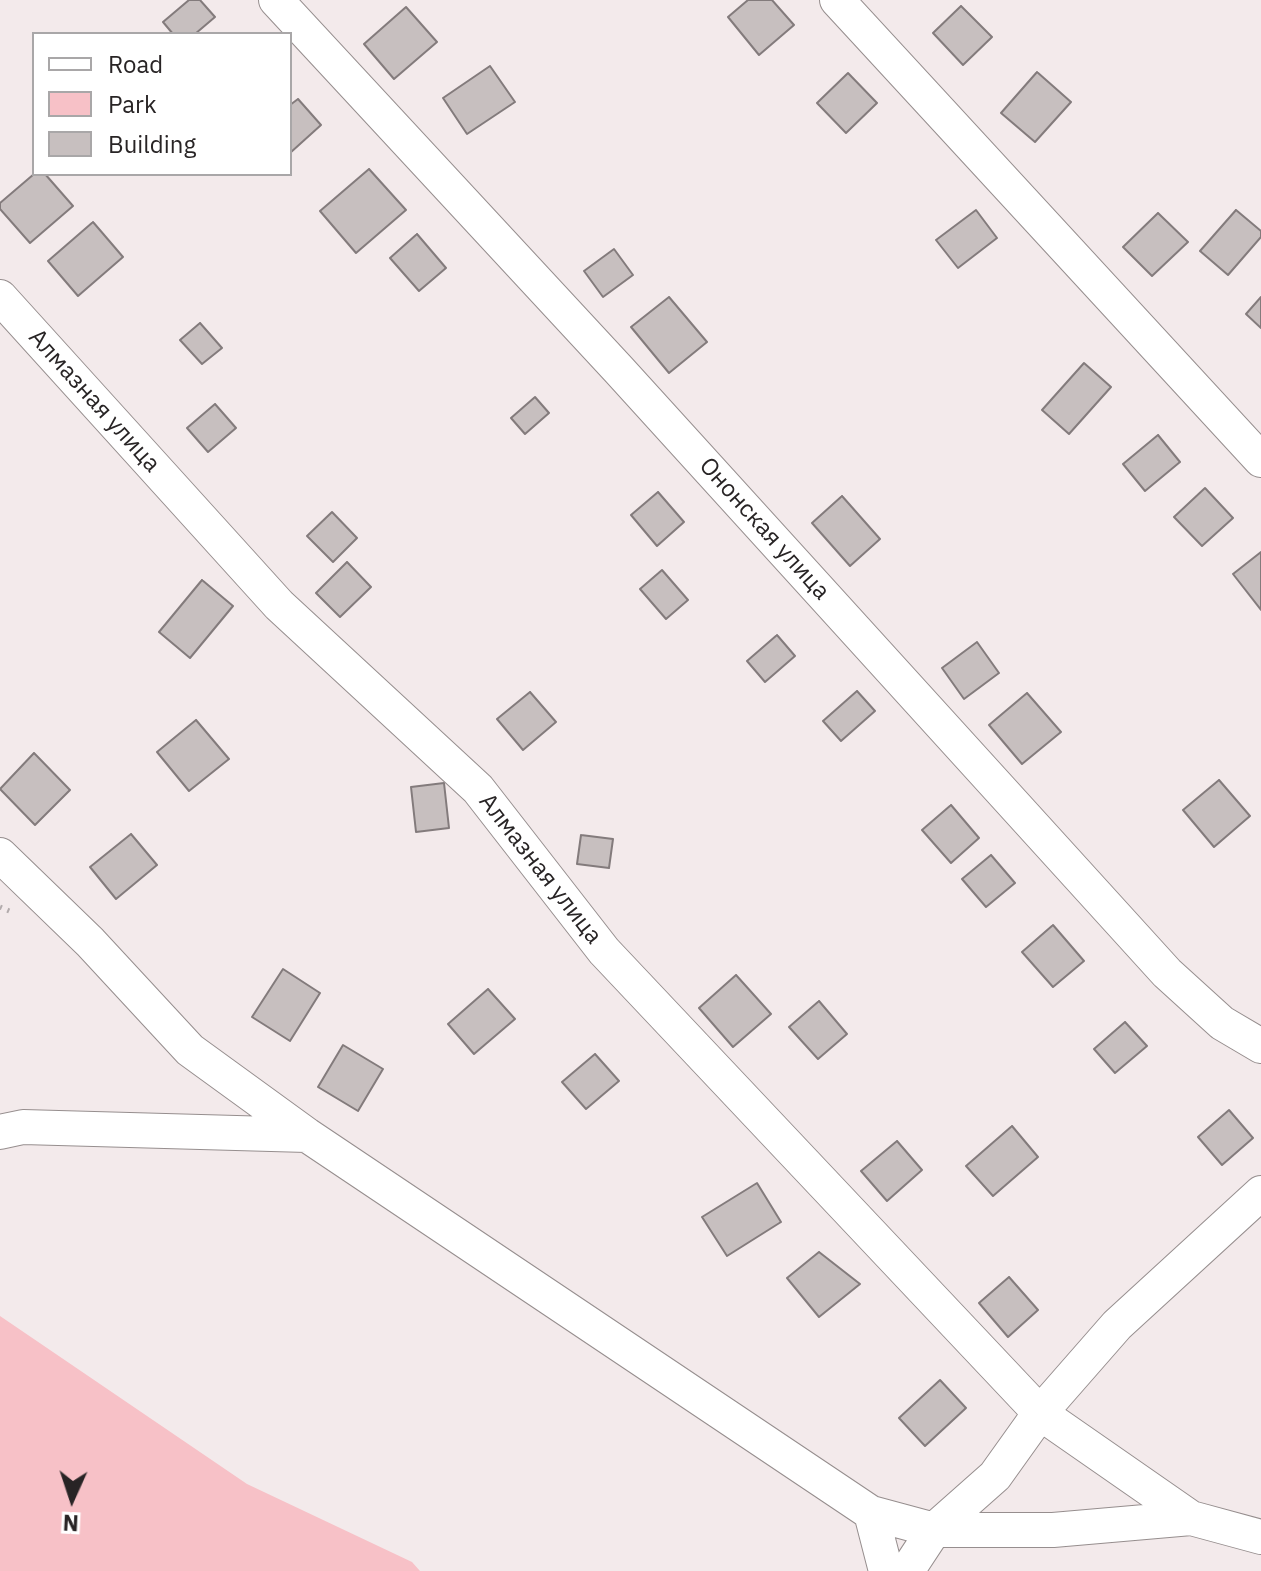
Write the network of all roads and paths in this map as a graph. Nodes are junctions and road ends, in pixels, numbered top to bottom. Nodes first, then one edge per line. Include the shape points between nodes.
1 (276, 0) edge
2 (837, 0) edge
3 (0, 297) edge
4 (1261, 460) edge
5 (0, 855) edge
6 (1261, 1046) edge
7 (0, 1132) edge
8 (307, 1135) junction
9 (1261, 1193) edge
10 (1040, 1413) junction
11 (871, 1513) junction
12 (1191, 1518) junction
13 (934, 1530) junction
14 (1261, 1537) edge
15 (886, 1571) edge
16 (907, 1571) edge

1 - 6 street, Ононская улица via 1167,973 1222,1023
2 - 4 street
3 - 10 street, Алмазная улица via 279,605 478,789 604,951
5 - 8 street via 190,1050
7 - 8 street via 23,1127
8 - 11 street
9 - 10 street via 1117,1325
10 - 12 street, Алмазная улица
10 - 13 street via 995,1476
11 - 13 street
11 - 15 street
12 - 13 street via 1053,1530
12 - 14 street
13 - 16 street

